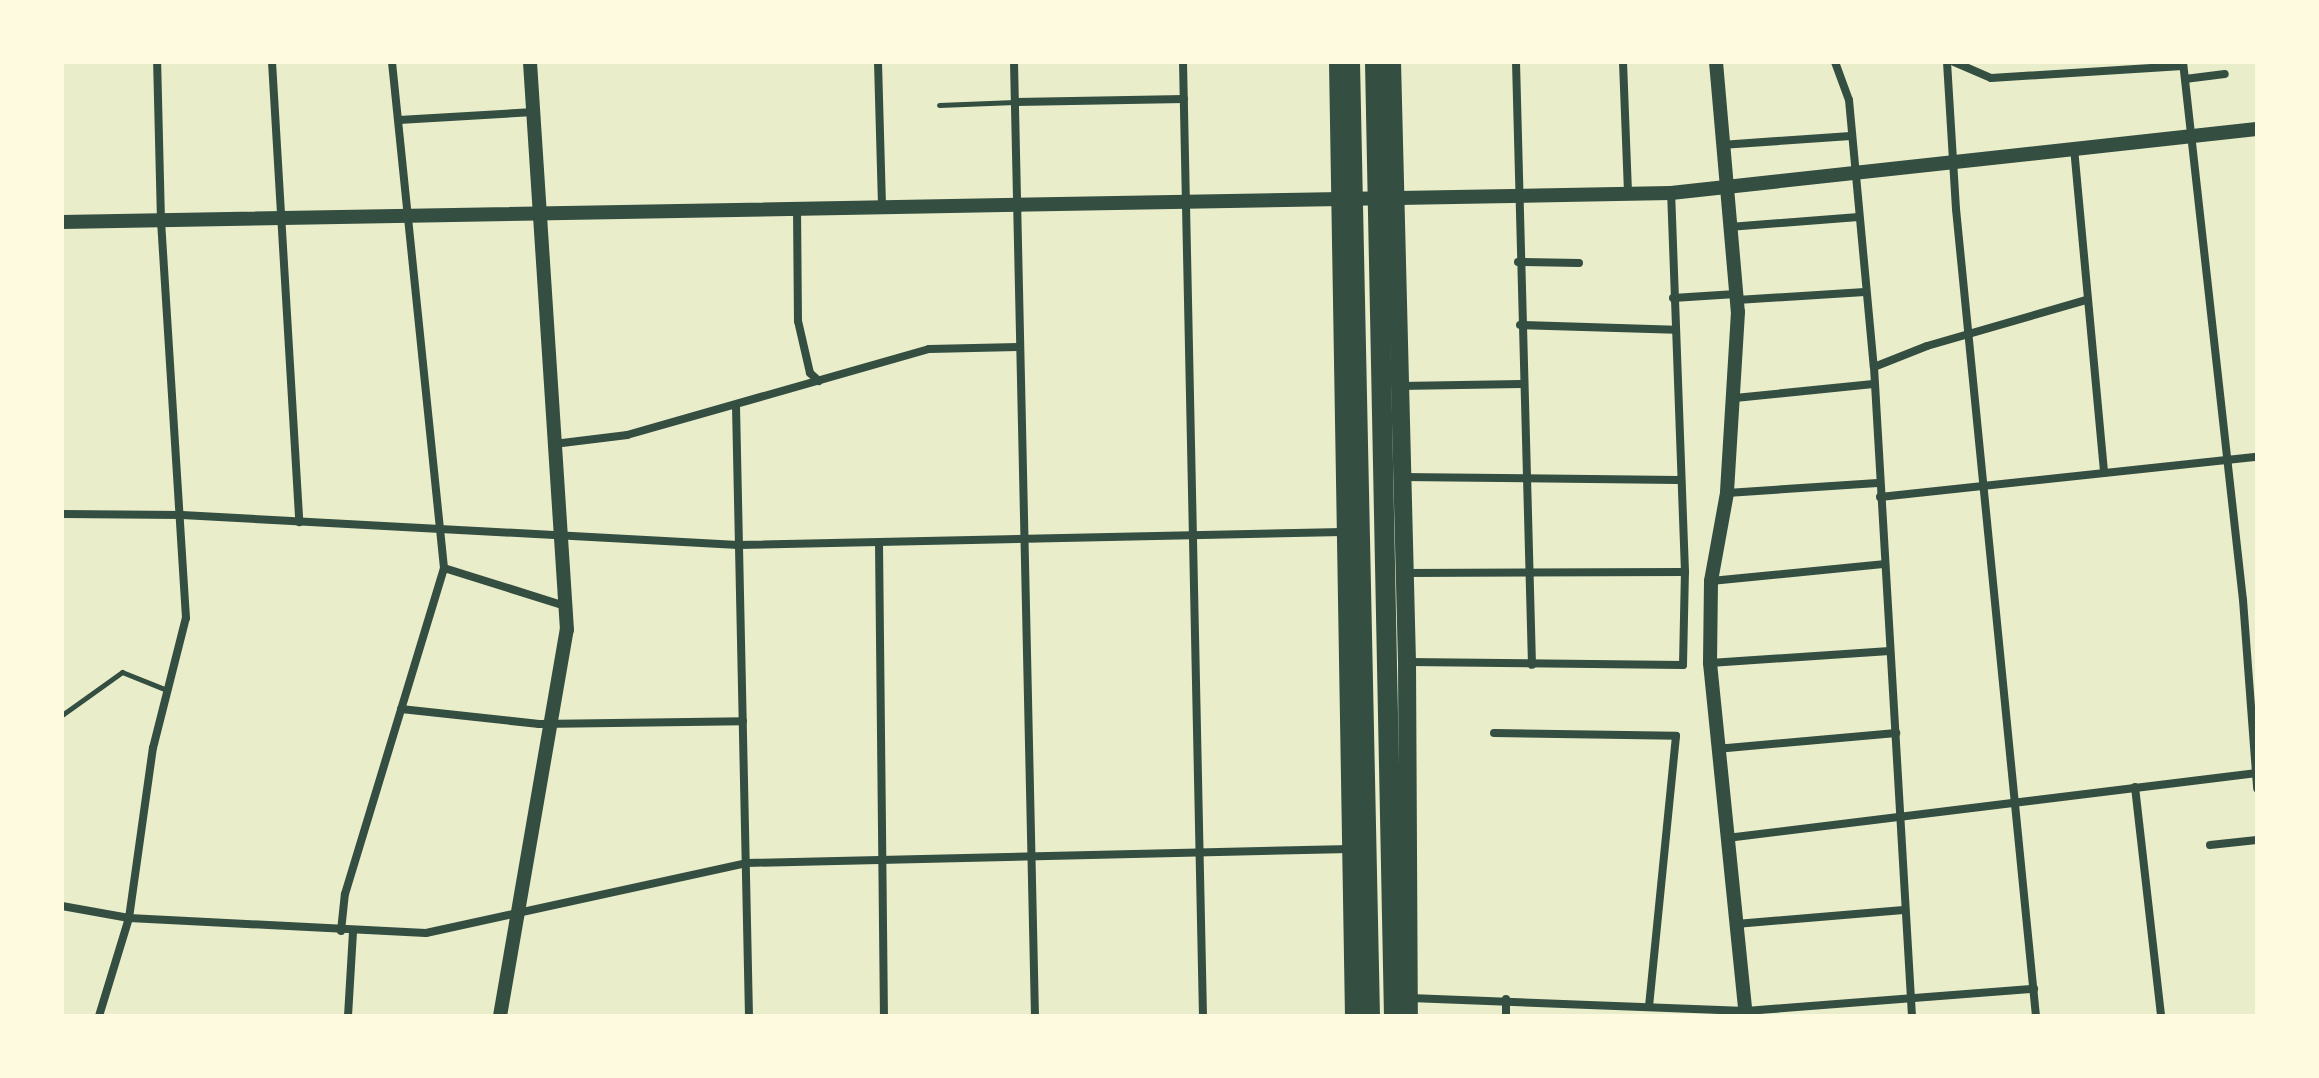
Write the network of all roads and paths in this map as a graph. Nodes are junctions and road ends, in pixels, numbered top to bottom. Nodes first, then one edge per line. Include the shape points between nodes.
1 (157, 62) edge
2 (272, 62) edge
3 (392, 62) edge
4 (530, 62) edge
5 (878, 62) edge
6 (1014, 62) edge
7 (1183, 62) edge
8 (1338, 62) edge
9 (1350, 62) edge
10 (1375, 62) edge
11 (1392, 62) edge
12 (1516, 62) edge
13 (1623, 62) edge
14 (1716, 62) edge
15 (1835, 62) edge
16 (1947, 62) edge
17 (1954, 62) edge
18 (2183, 64) edge
19 (2109, 66) edge
20 (2225, 74) dead end
21 (2185, 79) junction
22 (1184, 99) junction
23 (1015, 102) junction
24 (939, 105) dead end
25 (534, 112) junction
26 (399, 120) junction
27 (2257, 129) edge
28 (1851, 136) junction
29 (2190, 136) junction
30 (1720, 145) junction
31 (2074, 148) junction
32 (1953, 161) junction
33 (1855, 172) junction
34 (1724, 190) junction
35 (1671, 193) junction
36 (1628, 195) junction
37 (1395, 196) junction
38 (1337, 198) junction
39 (1520, 198) junction
40 (1188, 203) junction
41 (882, 205) junction
42 (1018, 205) junction
43 (797, 208) junction
44 (409, 216) junction
45 (541, 216) junction
46 (1859, 217) junction
47 (280, 218) junction
48 (161, 221) junction
49 (62, 222) edge
50 (1728, 227) junction
51 (1518, 262) junction
52 (1579, 263) dead end
53 (1865, 292) junction
54 (1736, 297) junction
55 (1673, 298) junction
56 (2086, 300) junction
57 (1520, 325) junction
58 (1675, 330) junction
59 (1970, 336) junction
60 (1019, 347) junction
61 (1874, 367) junction
62 (819, 381) junction
63 (1521, 384) junction
64 (1873, 384) junction
65 (1343, 386) junction
66 (1398, 386) junction
67 (1735, 398) junction
68 (736, 406) junction
69 (554, 444) junction
70 (2257, 457) edge
71 (2228, 460) junction
72 (2104, 473) junction
73 (1524, 476) junction
74 (1400, 477) junction
75 (1679, 480) junction
76 (1878, 483) junction
77 (1982, 485) junction
78 (1727, 493) junction
79 (1880, 497) junction
80 (62, 514) edge
81 (182, 515) junction
82 (299, 522) junction
83 (440, 531) junction
84 (1343, 532) junction
85 (1195, 534) junction
86 (560, 535) junction
87 (1023, 538) junction
88 (879, 543) junction
89 (738, 545) junction
90 (1883, 564) junction
91 (444, 568) junction
92 (1685, 572) junction
93 (1404, 573) junction
94 (1531, 574) junction
95 (1711, 581) junction
96 (567, 607) junction
97 (1890, 651) junction
98 (1407, 661) junction
99 (1710, 663) junction
100 (1532, 665) junction
101 (167, 690) junction
102 (401, 709) junction
103 (62, 715) edge
104 (743, 721) junction
105 (552, 724) junction
106 (1494, 733) dead end
107 (1896, 733) junction
108 (1715, 749) junction
109 (2256, 773) edge
110 (2135, 787) junction
111 (2257, 788) edge
112 (2012, 800) junction
113 (1898, 819) junction
114 (1726, 838) junction
115 (2257, 840) edge
116 (2210, 845) dead end
117 (1350, 849) junction
118 (1407, 849) junction
119 (1196, 855) junction
120 (1033, 857) junction
121 (884, 859) junction
122 (747, 863) junction
123 (62, 906) edge
124 (1903, 910) junction
125 (518, 915) junction
126 (129, 918) junction
127 (1735, 924) junction
128 (341, 931) junction
129 (353, 932) junction
130 (2034, 989) junction
131 (1506, 999) junction
132 (1911, 1000) junction
133 (1409, 1007) edge
134 (1649, 1007) junction
135 (1691, 1012) edge
136 (1746, 1014) edge
137 (99, 1016) edge
138 (348, 1016) edge
139 (500, 1016) edge
140 (749, 1016) edge
141 (884, 1016) edge
142 (1035, 1016) edge
143 (1203, 1016) edge
144 (1354, 1016) edge
145 (1370, 1016) edge
146 (1394, 1016) edge
147 (1506, 1016) edge
148 (1912, 1016) edge
149 (2036, 1016) edge
150 (2161, 1016) edge

1 - 48 street
2 - 47 street
3 - 26 street
4 - 25 street
5 - 41 street
6 - 23 street
7 - 22 street
8 - 38 main road
9 - 145 highway
10 - 146 highway
11 - 37 main road
12 - 39 street
13 - 36 street
14 - 30 street
15 - 28 street via 1849,100
16 - 32 street
17 - 19 street via 1991,78
18 - 19 street
18 - 21 street
20 - 21 street
21 - 29 street
22 - 23 street
22 - 40 street
23 - 24 lane
23 - 42 street
25 - 26 street
25 - 45 street
26 - 44 street
27 - 29 street
28 - 30 street
28 - 33 street
29 - 31 street
29 - 71 street
30 - 34 street
31 - 32 street
31 - 56 street
32 - 33 street
32 - 59 street
33 - 34 street
33 - 46 street
34 - 35 street
34 - 50 street
35 - 36 street
35 - 55 street
36 - 39 street
37 - 38 street
37 - 39 street
37 - 66 main road
38 - 40 street
38 - 65 main road
39 - 51 street
40 - 42 street
40 - 85 street
41 - 42 street
41 - 43 street
42 - 60 street
43 - 45 street
43 - 62 street via 798,321 810,373
44 - 45 street
44 - 47 street
44 - 83 street
45 - 69 street
46 - 50 street
46 - 53 street
47 - 48 street
47 - 82 street
48 - 49 street
48 - 81 street
50 - 54 street
51 - 52 street
51 - 57 street
53 - 54 street
53 - 61 street
54 - 55 street
54 - 67 street
55 - 58 street
56 - 59 street
56 - 72 street
57 - 58 street
57 - 63 street
58 - 75 street
59 - 61 street
59 - 77 street
60 - 62 street via 929,349
60 - 87 street
61 - 64 street
62 - 68 street
63 - 66 street
63 - 73 street
64 - 67 street
64 - 76 street
65 - 66 street
65 - 84 main road
66 - 74 main road
67 - 78 street
68 - 69 street via 627,435
68 - 89 street
69 - 86 street
70 - 71 street
71 - 72 street
71 - 109 street
72 - 77 street
73 - 74 street
73 - 75 street
73 - 94 street
74 - 93 main road
75 - 92 street
76 - 78 street
76 - 79 street
77 - 79 street
77 - 112 street
78 - 95 street
79 - 90 street
80 - 81 street
81 - 82 street
81 - 101 street via 186,618
82 - 83 street
83 - 86 street
83 - 91 street
84 - 85 street
84 - 117 main road
85 - 87 street
85 - 119 street
86 - 89 street
86 - 96 street
87 - 88 street
87 - 120 street
88 - 89 street
88 - 121 street
89 - 104 street
90 - 95 street
90 - 97 street
91 - 96 street
91 - 102 street
92 - 94 street
92 - 100 street via 1683,665
93 - 94 street
93 - 98 main road
94 - 100 street
95 - 99 street
96 - 105 street
97 - 99 street
97 - 107 street
98 - 100 street
98 - 118 main road
99 - 108 street
101 - 103 lane via 122,672
101 - 126 street via 153,748
102 - 105 street
102 - 128 street via 345,894
104 - 105 street
104 - 122 street
105 - 125 street
106 - 134 street via 1676,736
107 - 108 street
107 - 113 street
108 - 114 street
109 - 110 street
109 - 111 street
110 - 112 street
110 - 150 street
112 - 113 street
112 - 130 street
113 - 114 street
113 - 124 street
114 - 127 street
115 - 116 street
117 - 118 street
117 - 119 street
117 - 144 main road
118 - 133 main road
119 - 120 street
119 - 143 street
120 - 121 street
120 - 142 street
121 - 122 street
121 - 141 street
122 - 125 street
122 - 140 street
123 - 126 street
124 - 127 street
124 - 132 street
125 - 129 street via 426,933
125 - 139 street
126 - 128 street
126 - 137 street
127 - 136 street
128 - 129 street
129 - 138 street
130 - 132 street
130 - 149 street
131 - 133 street
131 - 134 street
131 - 147 street
132 - 136 street
132 - 148 street
134 - 135 street
135 - 136 street

